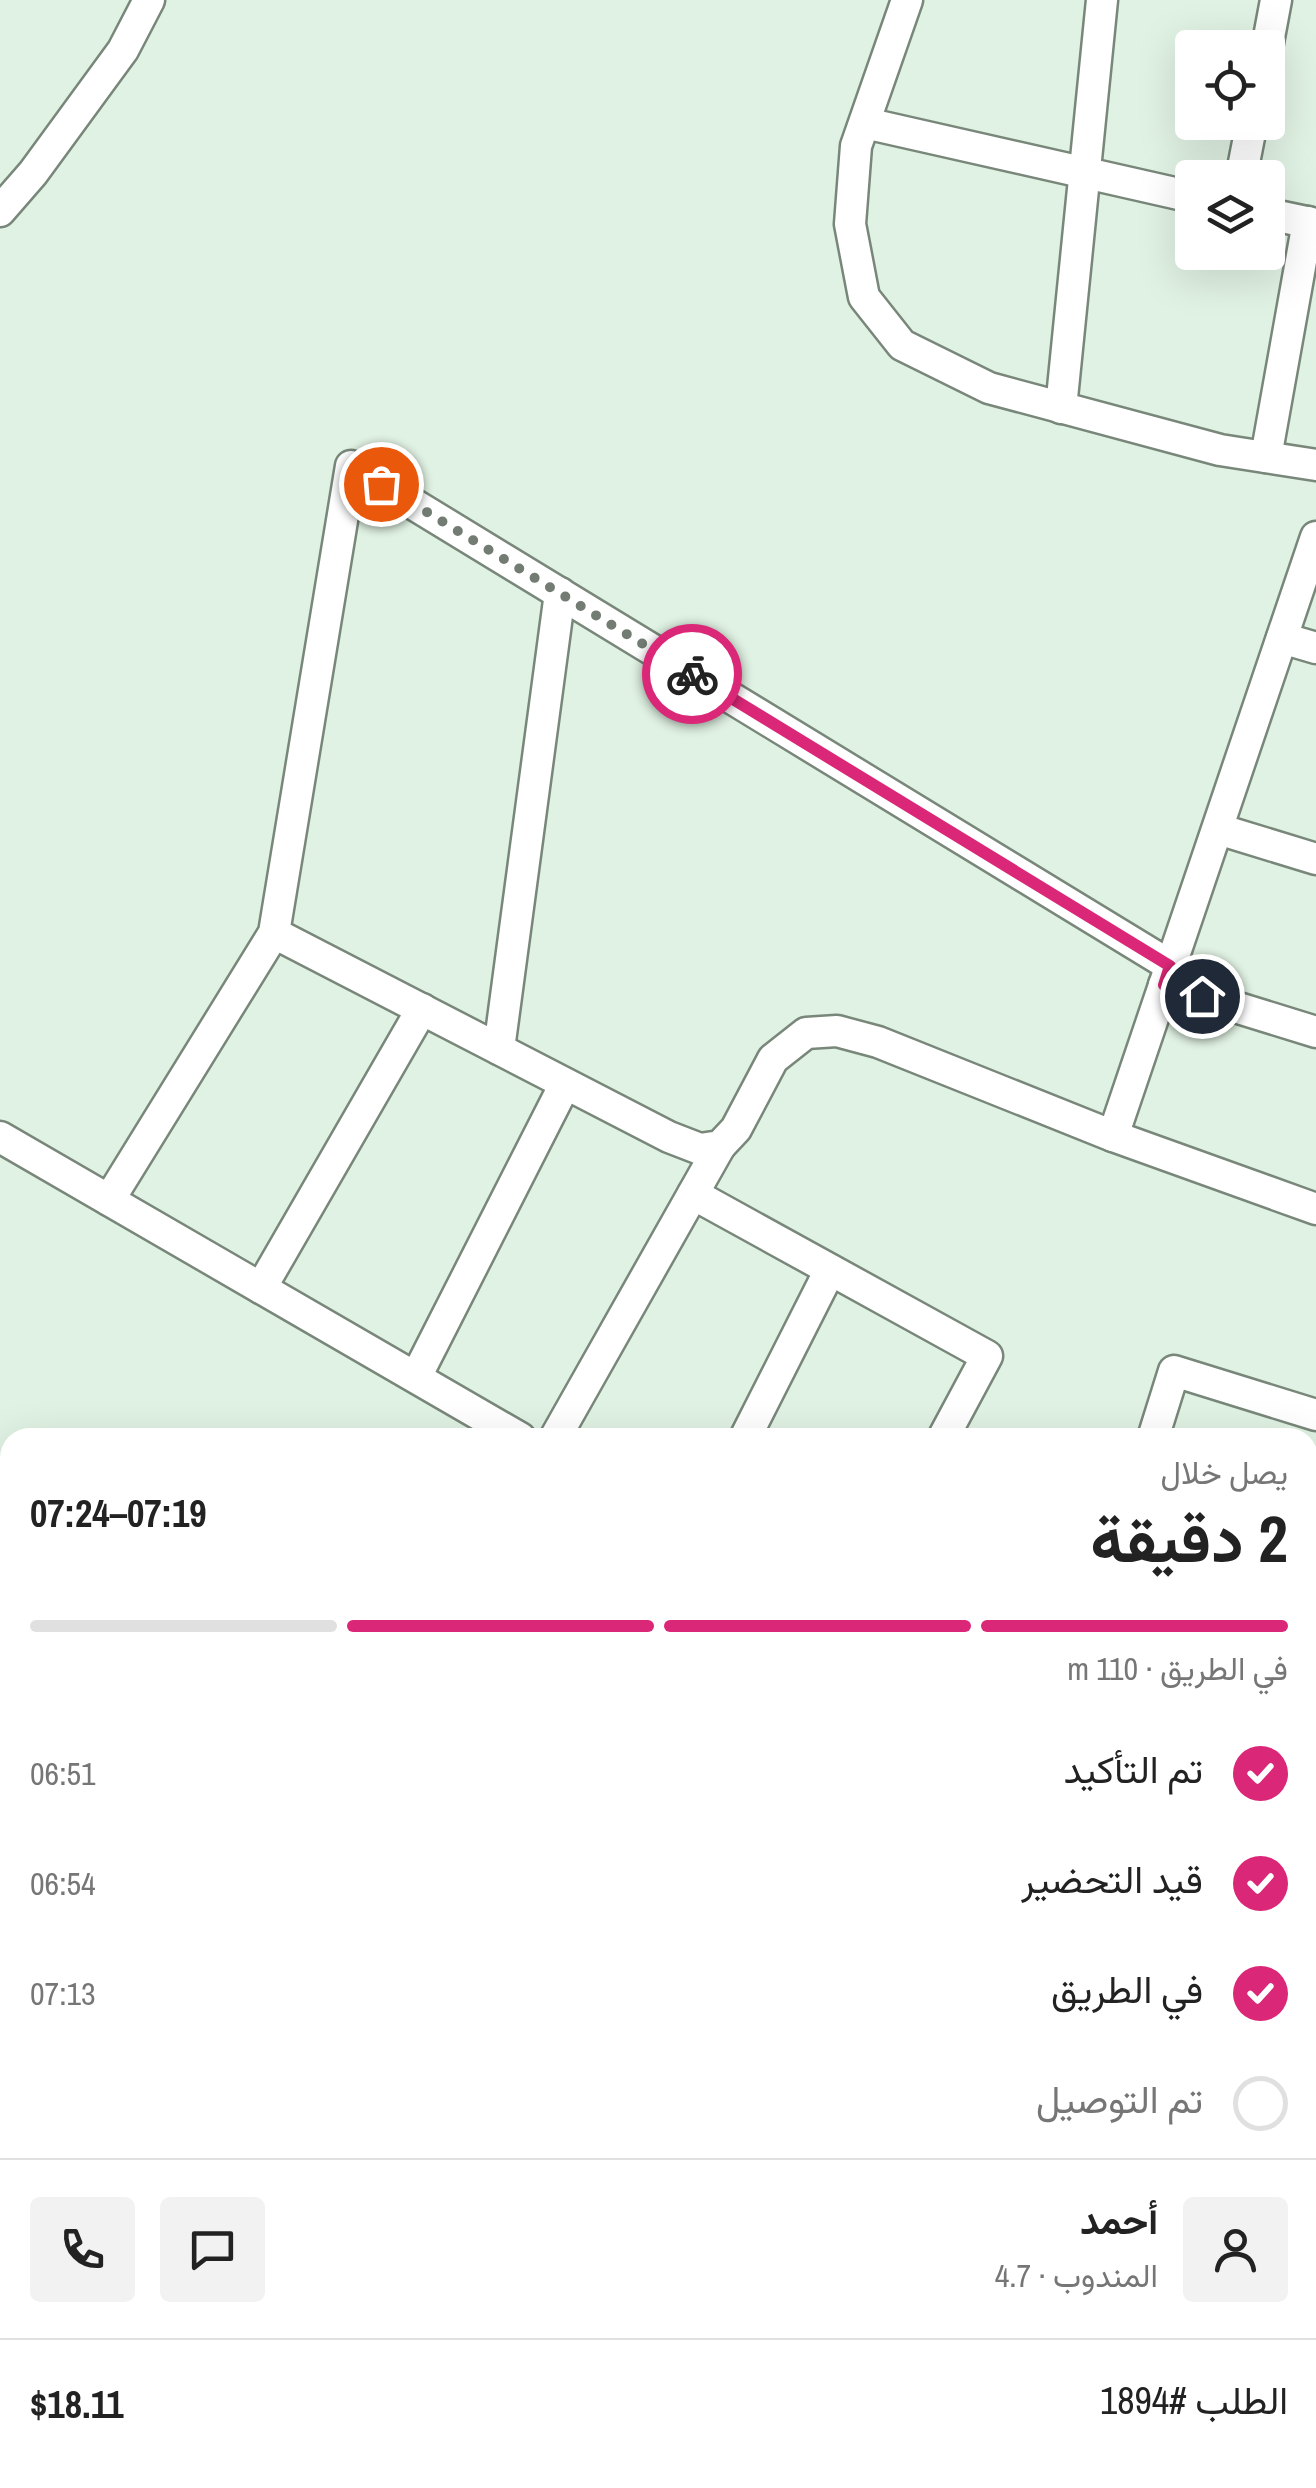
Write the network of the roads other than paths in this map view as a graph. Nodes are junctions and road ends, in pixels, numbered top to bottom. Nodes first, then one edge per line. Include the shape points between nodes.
1 (148, 0) edge
2 (907, 0) edge
3 (1102, 0) edge
4 (1276, 0) edge
5 (1270, 30) edge
6 (865, 123) junction
7 (1085, 172) junction
8 (1175, 193) edge
9 (0, 212) edge
10 (1285, 217) edge
11 (1312, 223) edge
12 (1060, 408) junction
13 (1266, 457) junction
14 (1316, 464) edge
15 (1316, 537) edge
16 (560, 593) junction
17 (1282, 638) junction
18 (1316, 648) edge
19 (1218, 828) junction
20 (1316, 859) edge
21 (274, 932) junction
22 (1168, 976) junction
23 (422, 1009) junction
24 (1316, 1032) edge
25 (499, 1050) junction
26 (565, 1084) junction
27 (1113, 1136) junction
28 (0, 1137) edge
29 (720, 1146) junction
30 (692, 1194) junction
31 (109, 1200) junction
32 (1316, 1209) edge
33 (830, 1270) junction
34 (261, 1288) junction
35 (416, 1377) junction
36 (1316, 1415) edge
37 (503, 1428) edge
38 (561, 1428) edge
39 (750, 1428) edge
40 (948, 1428) edge
41 (1156, 1428) edge

1 - 9 street via 123,50
2 - 6 street
3 - 7 street
4 - 5 street
6 - 7 street
6 - 12 street via 856,146 850,224 864,298 902,345 989,388
7 - 8 street
7 - 12 street
10 - 11 street
11 - 13 street
12 - 13 street
13 - 14 street
15 - 17 street
16 - 21 street via 351,466
16 - 22 street
16 - 25 street
17 - 18 street
17 - 19 street
19 - 20 street
19 - 22 street
21 - 23 street
21 - 31 street
22 - 24 street
22 - 27 street
23 - 25 street
23 - 34 street
25 - 26 street
26 - 29 street via 669,1137 700,1149
26 - 35 street
27 - 29 street via 837,1030 806,1033 774,1059
27 - 32 street
28 - 31 street
29 - 30 street
30 - 33 street
30 - 38 street
31 - 34 street
33 - 39 street
33 - 40 street via 987,1356
34 - 35 street
35 - 37 street
36 - 41 street via 1174,1371

